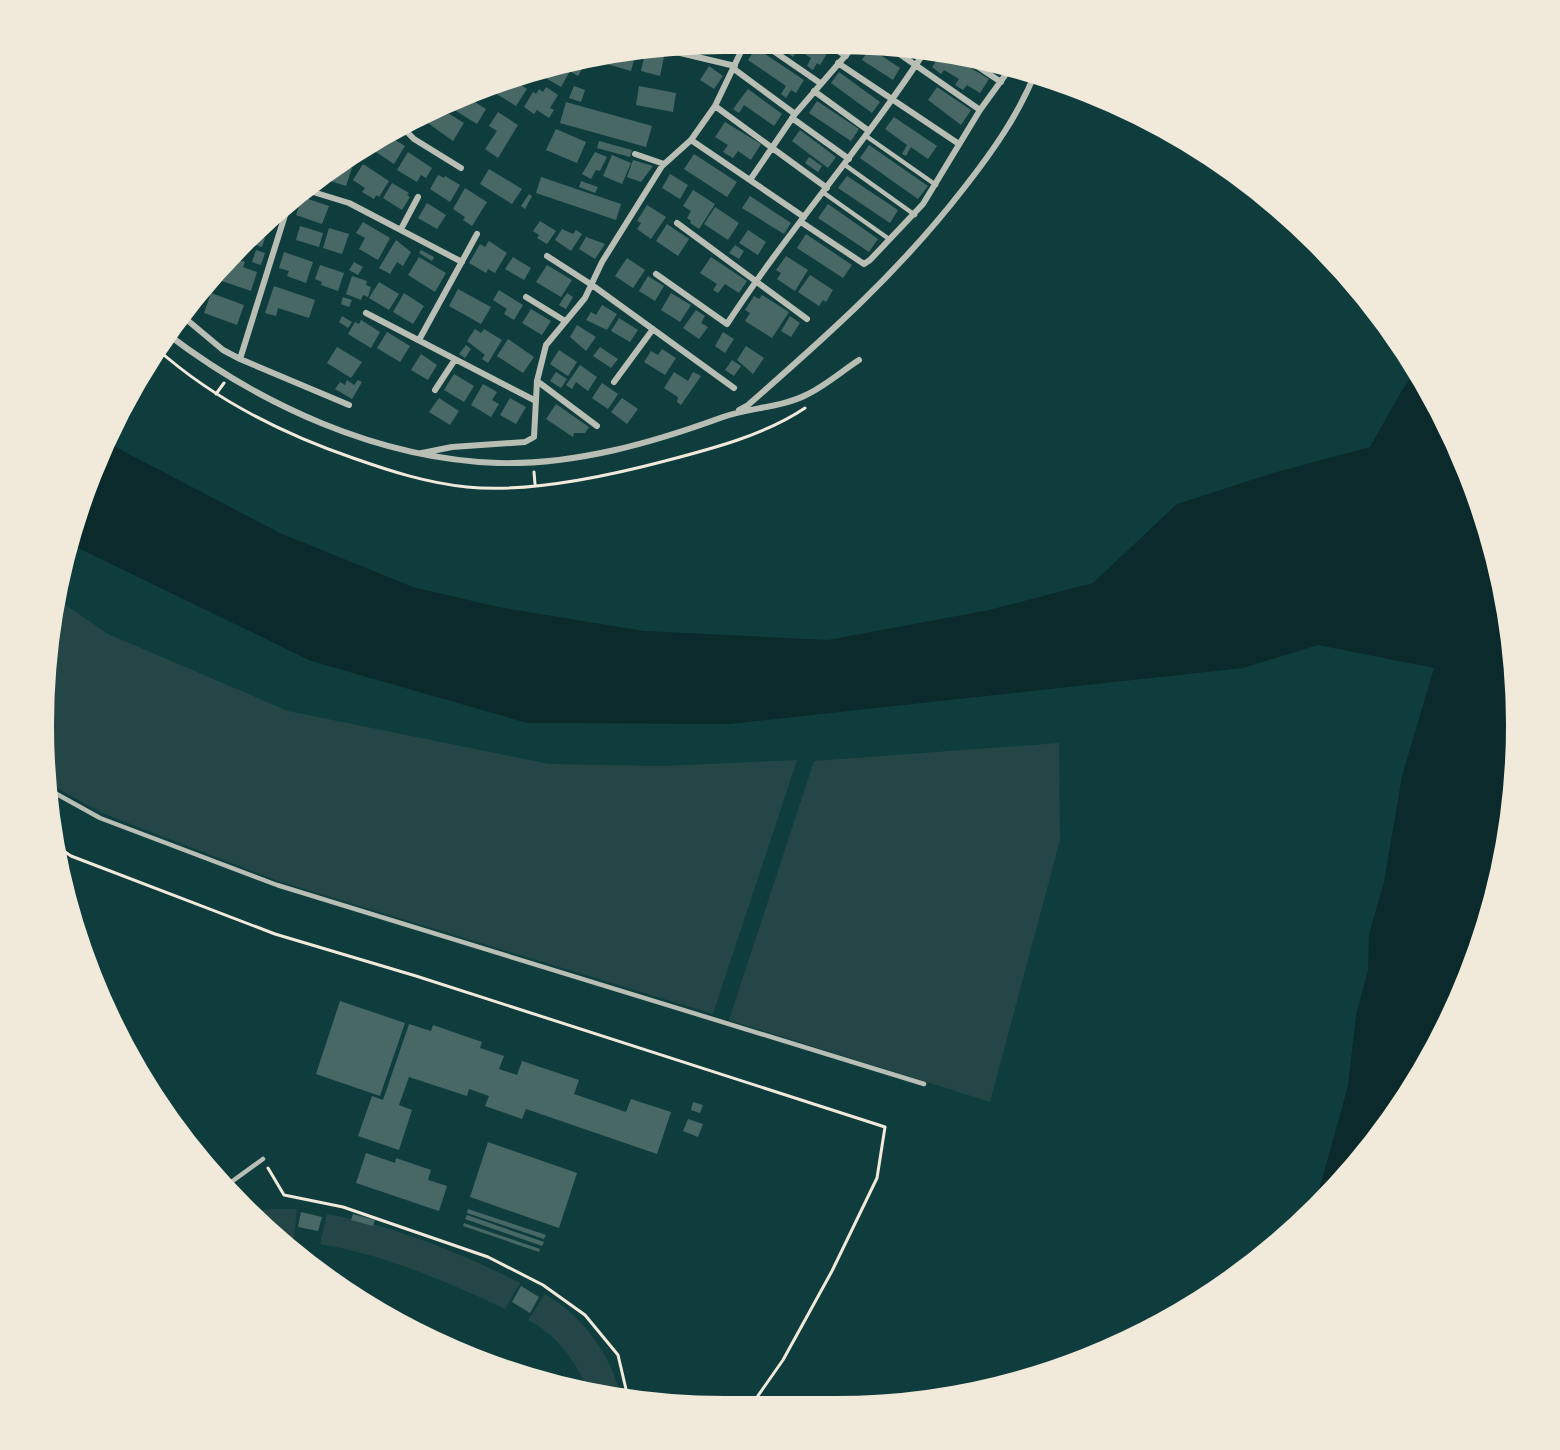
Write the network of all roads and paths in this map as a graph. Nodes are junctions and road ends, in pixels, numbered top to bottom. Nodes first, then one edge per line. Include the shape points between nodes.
1 (743, 49) edge
2 (771, 49) edge
3 (835, 49) edge
4 (851, 50) edge
5 (673, 52) edge
6 (898, 53) edge
7 (922, 55) edge
8 (846, 56) junction
9 (838, 63) junction
10 (973, 64) edge
11 (916, 65) junction
12 (734, 68) junction
13 (1008, 72) edge
14 (1033, 79) edge
15 (1001, 82) junction
16 (820, 83) junction
17 (814, 91) junction
18 (892, 100) junction
19 (715, 106) junction
20 (980, 110) junction
21 (794, 116) junction
22 (405, 130) edge
23 (868, 133) junction
24 (690, 140) junction
25 (959, 144) junction
26 (773, 149) junction
27 (635, 154) dead end
28 (849, 159) junction
29 (664, 164) junction
30 (844, 165) junction
31 (461, 168) dead end
32 (750, 180) junction
33 (936, 184) junction
34 (826, 190) junction
35 (311, 191) edge
36 (418, 197) dead end
37 (286, 212) edge
38 (915, 215) junction
39 (802, 220) junction
40 (677, 223) dead end
41 (401, 229) junction
42 (477, 234) dead end
43 (889, 239) junction
44 (547, 256) dead end
45 (462, 262) junction
46 (656, 274) dead end
47 (754, 281) junction
48 (592, 285) junction
49 (526, 297) dead end
50 (366, 314) dead end
51 (186, 319) edge
52 (807, 319) dead end
53 (565, 321) junction
54 (653, 329) junction
55 (172, 337) edge
56 (419, 340) junction
57 (240, 359) junction
58 (859, 360) dead end
59 (454, 361) junction
60 (537, 381) junction
61 (614, 382) dead end
62 (734, 388) dead end
63 (435, 390) dead end
64 (536, 402) junction
65 (349, 405) dead end
66 (726, 416) junction
67 (597, 426) dead end
68 (418, 453) junction
69 (53, 792) edge
70 (61, 849) edge
71 (924, 1084) dead end
72 (263, 1159) joint
73 (229, 1183) edge
74 (627, 1393) edge
75 (755, 1400) edge

1 - 12 street
2 - 16 street
3 - 8 street
4 - 8 street
5 - 12 street
6 - 11 street
7 - 11 street
8 - 9 street
9 - 16 street
9 - 18 street
10 - 15 street
11 - 18 street
11 - 20 street
12 - 19 street
12 - 21 street
13 - 15 street
14 - 66 street via 1022,106 924,240 812,350 748,405
15 - 20 street
16 - 17 street
17 - 21 street
17 - 23 street
18 - 23 street
18 - 25 street
19 - 24 street
19 - 26 street
20 - 25 street
21 - 26 street
21 - 28 street
22 - 31 street
23 - 28 street
23 - 33 lane
24 - 29 street
24 - 32 street
25 - 33 street
26 - 32 street
26 - 34 street
27 - 29 street
28 - 30 street
29 - 48 street via 602,262
30 - 34 street
30 - 38 lane
32 - 39 street
33 - 38 street
34 - 39 street
34 - 43 lane
35 - 41 street via 349,203
36 - 41 street
37 - 57 street
38 - 43 street
39 - 43 street via 864,264
39 - 47 street
40 - 47 street
41 - 45 street
42 - 45 street
44 - 48 street
45 - 56 street
46 - 47 street via 727,324
47 - 52 street
48 - 53 street
48 - 54 street
49 - 53 street
50 - 56 street
51 - 57 street
53 - 60 street via 546,345
54 - 61 street
54 - 62 street
55 - 68 street via 232,379 276,403 347,433
56 - 59 street
57 - 65 street
58 - 66 street via 805,396
59 - 63 street
59 - 64 street
60 - 64 street
60 - 67 street
64 - 68 street via 534,437 525,442
66 - 68 street via 668,437 561,459 499,463
69 - 71 lane via 100,818 277,885
70 - 75 path via 275,934 885,1126 877,1178 832,1271 783,1360
72 - 73 lane
72 - 74 path via 284,1195 343,1207 488,1257 543,1285 585,1315 618,1355

